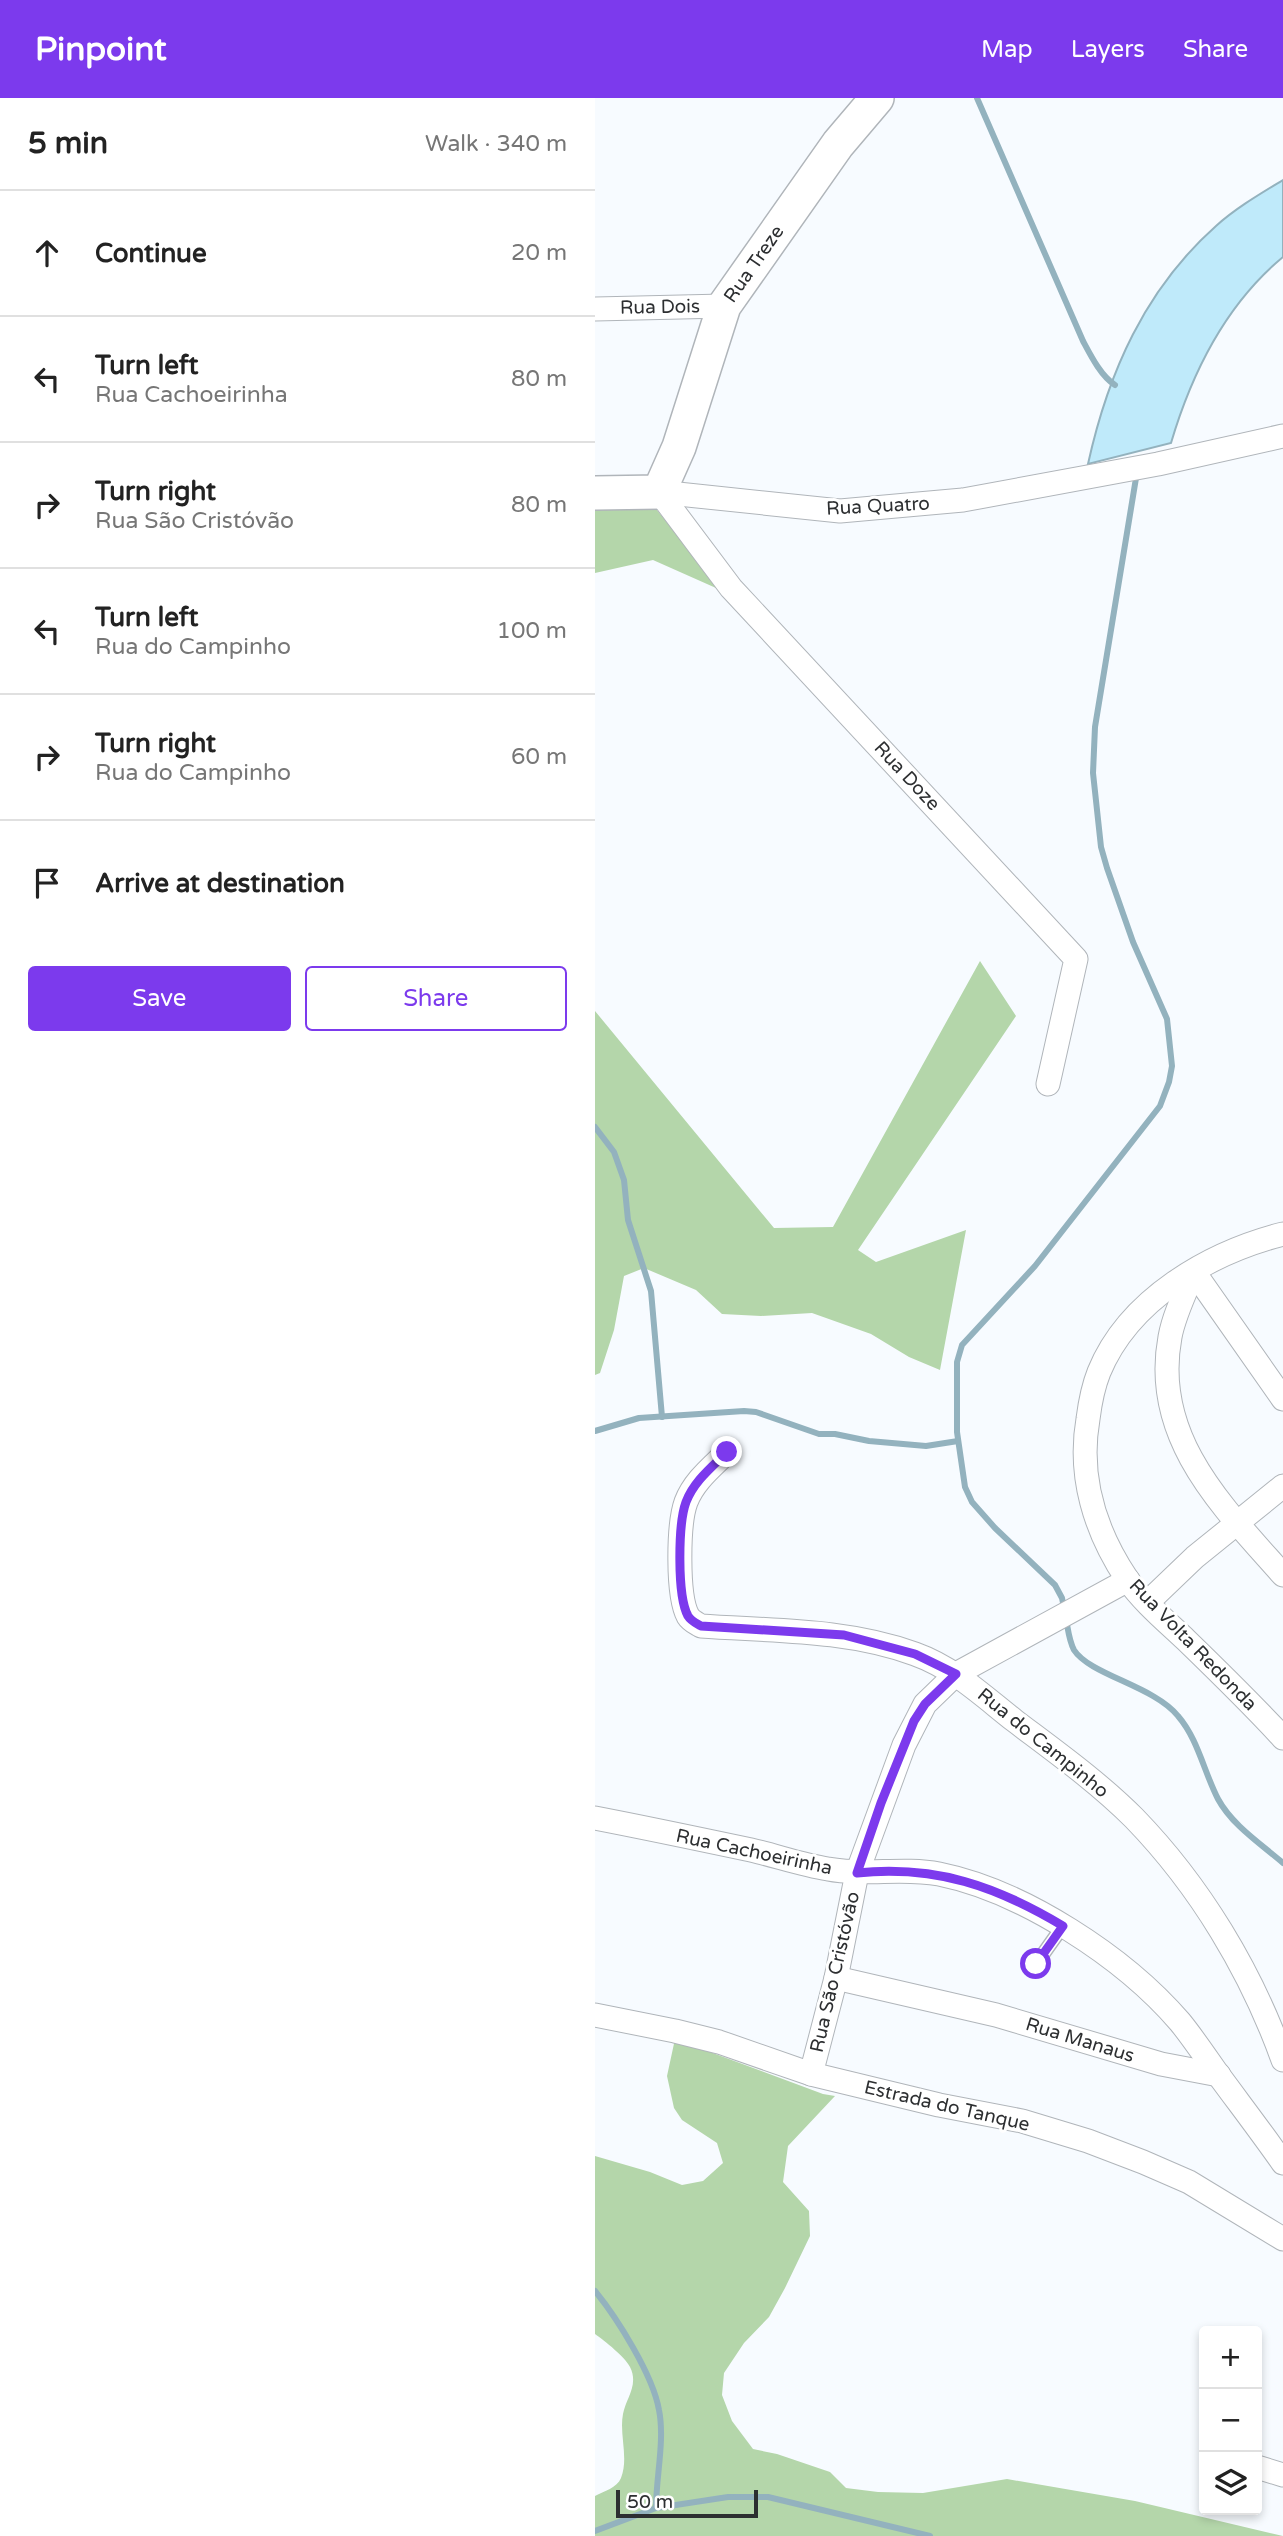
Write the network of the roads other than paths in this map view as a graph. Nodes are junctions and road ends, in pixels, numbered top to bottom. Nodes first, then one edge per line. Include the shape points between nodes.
1 (877, 98) edge
2 (724, 306) junction
3 (595, 309) edge
4 (1283, 436) edge
5 (659, 492) junction
6 (595, 493) edge
7 (1048, 1084) dead end
8 (1283, 1234) edge
9 (1194, 1272) junction
10 (1283, 1399) edge
11 (727, 1452) dead end
12 (1283, 1486) edge
13 (1236, 1522) junction
14 (1283, 1575) edge
15 (1128, 1580) junction
16 (1147, 1602) junction
17 (956, 1674) junction
18 (1283, 1738) edge
19 (595, 1818) edge
20 (857, 1873) junction
21 (1063, 1926) junction
22 (1036, 1964) dead end
23 (836, 1978) junction
24 (595, 2015) edge
25 (1283, 2060) edge
26 (811, 2074) junction
27 (1219, 2076) junction
28 (1283, 2161) edge
29 (1283, 2239) edge
30 (1262, 2469) edge
31 (1283, 2475) edge

1 - 2 street, Rua Treze via 838,145
2 - 3 street, Rua Dois
2 - 5 street, Rua Treze via 679,447
4 - 5 street, Rua Quatro via 963,500 840,511
5 - 6 street, Rua Quatro
5 - 7 street, Rua Doze via 731,588 1076,959
8 - 9 street, Rua Volta Redonda via 1225,1254
9 - 10 street
9 - 13 street via 1170,1337 1170,1395 1175,1424 1201,1478
9 - 15 street, Rua Volta Redonda via 1169,1287 1122,1332 1098,1373 1091,1398 1085,1434 1089,1496 1094,1517
11 - 17 street, Rua do Campinho via 699,1479 686,1503 679,1552 689,1619 701,1626 844,1635 915,1654
12 - 13 street
13 - 14 street
13 - 16 street
15 - 16 street, Rua Volta Redonda
15 - 17 street, Rua São Cristóvão
16 - 18 street, Rua Volta Redonda
17 - 20 street, Rua São Cristóvão via 914,1721
17 - 25 street, Rua do Campinho via 1077,1767 1134,1818 1197,1896 1239,1961
19 - 20 street, Rua Cachoeirinha
20 - 21 street, Rua Cachoeirinha via 923,1873 969,1882 1025,1904
20 - 23 street, Rua São Cristóvão
21 - 22 lane
21 - 27 street, Rua Cachoeirinha via 1150,1992 1180,2022
23 - 26 street, Rua São Cristóvão
23 - 27 street, Rua Manaus via 996,2015 1161,2064
24 - 26 street, Estrada do Tanque via 719,2042
26 - 29 street, Estrada do Tanque via 1021,2121 1088,2141 1189,2182
27 - 28 street
30 - 31 street

